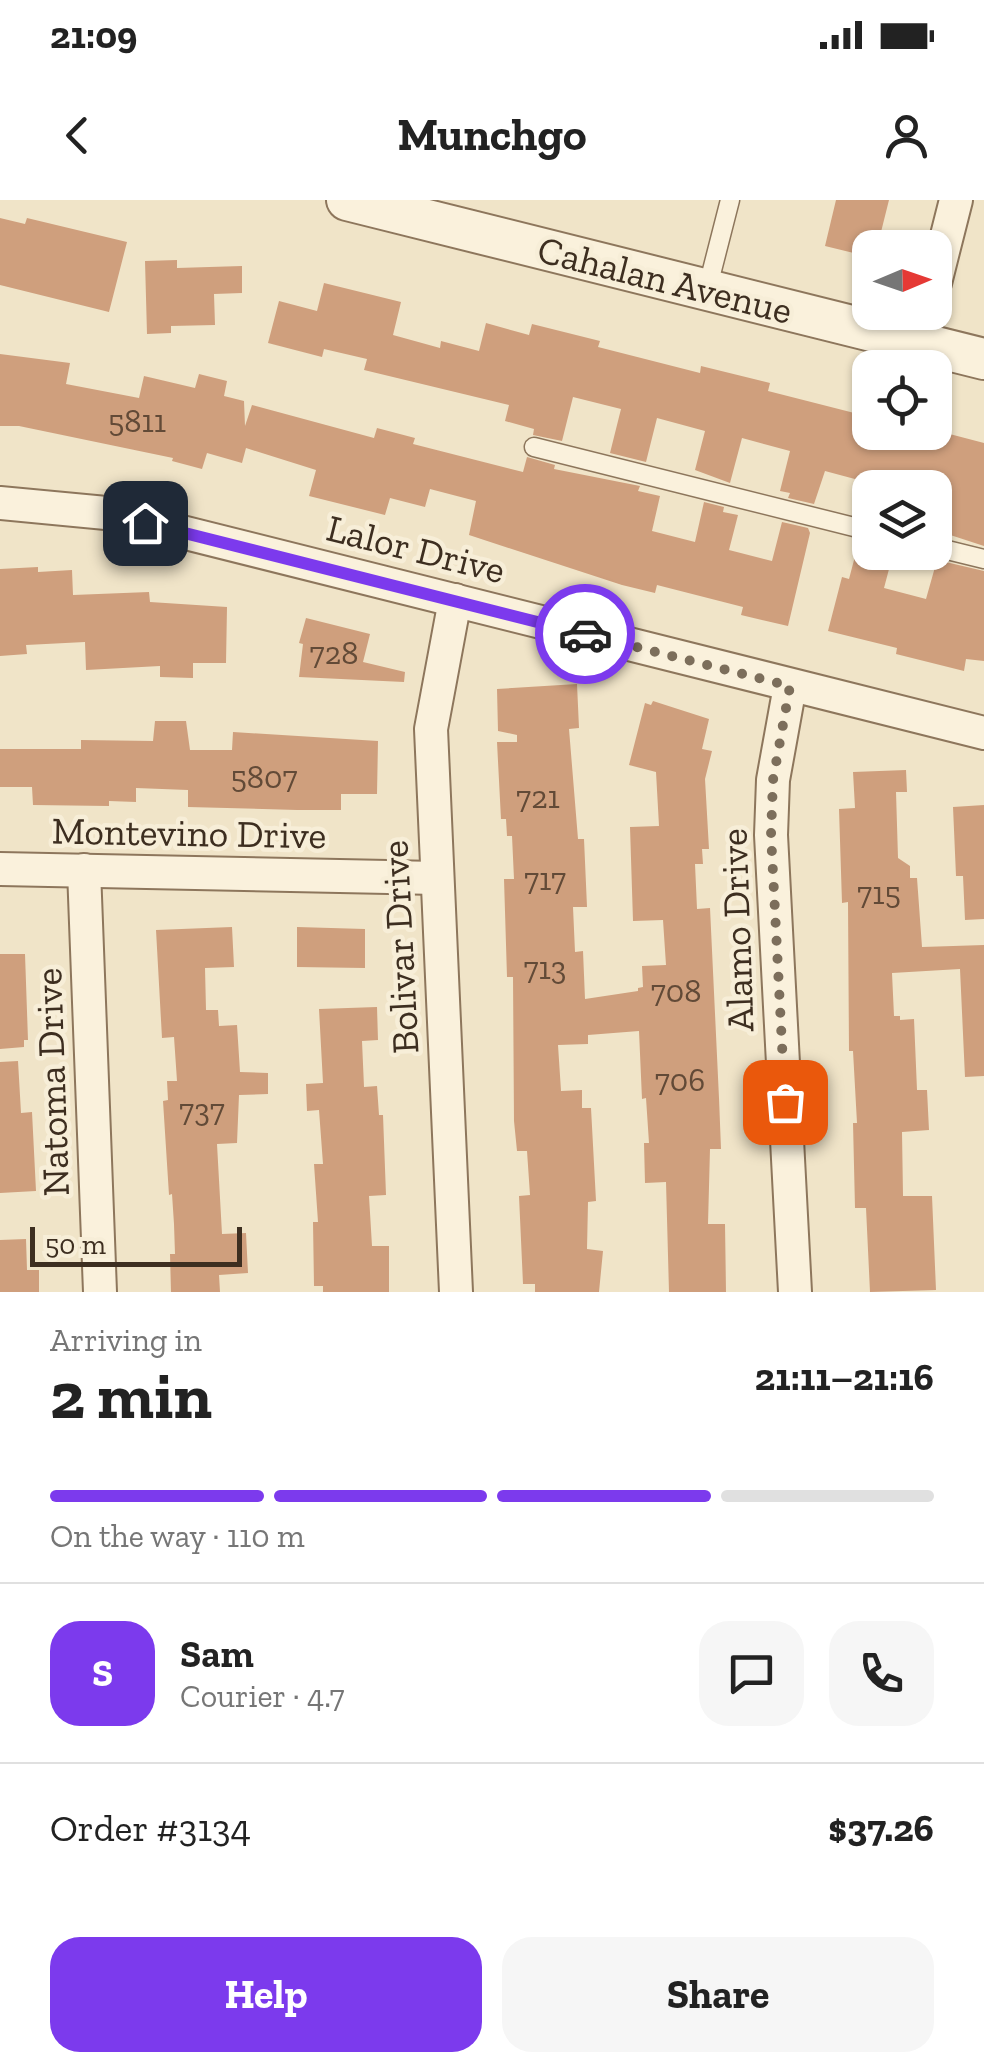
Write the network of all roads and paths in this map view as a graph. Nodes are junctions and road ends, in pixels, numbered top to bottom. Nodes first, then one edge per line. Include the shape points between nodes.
1 (347, 200) edge
2 (730, 200) edge
3 (956, 200) edge
4 (402, 207) edge
5 (948, 230) edge
6 (707, 290) junction
7 (852, 316) edge
8 (927, 330) edge
9 (984, 360) edge
10 (534, 447) dead end
11 (0, 502) edge
12 (852, 526) edge
13 (952, 551) edge
14 (984, 559) edge
15 (455, 600) junction
16 (790, 686) junction
17 (984, 733) edge
18 (0, 869) edge
19 (84, 870) junction
20 (437, 878) junction
21 (100, 1292) edge
22 (456, 1292) edge
23 (795, 1292) edge

1 - 4 street, Cahalan Avenue
2 - 6 lane
3 - 5 street
4 - 6 street, Cahalan Avenue
6 - 7 street, Cahalan Avenue
8 - 9 street, Cahalan Avenue
10 - 12 lane
11 - 15 street, Lalor Drive via 106,513
13 - 14 lane
15 - 16 street, Lalor Drive
15 - 20 street, Bolivar Drive via 431,729
16 - 17 street, Lalor Drive
16 - 23 street, Alamo Drive via 771,835
18 - 19 street, Montevino Drive
19 - 20 street, Montevino Drive
19 - 21 street, Natoma Drive
20 - 22 street, Bolivar Drive

